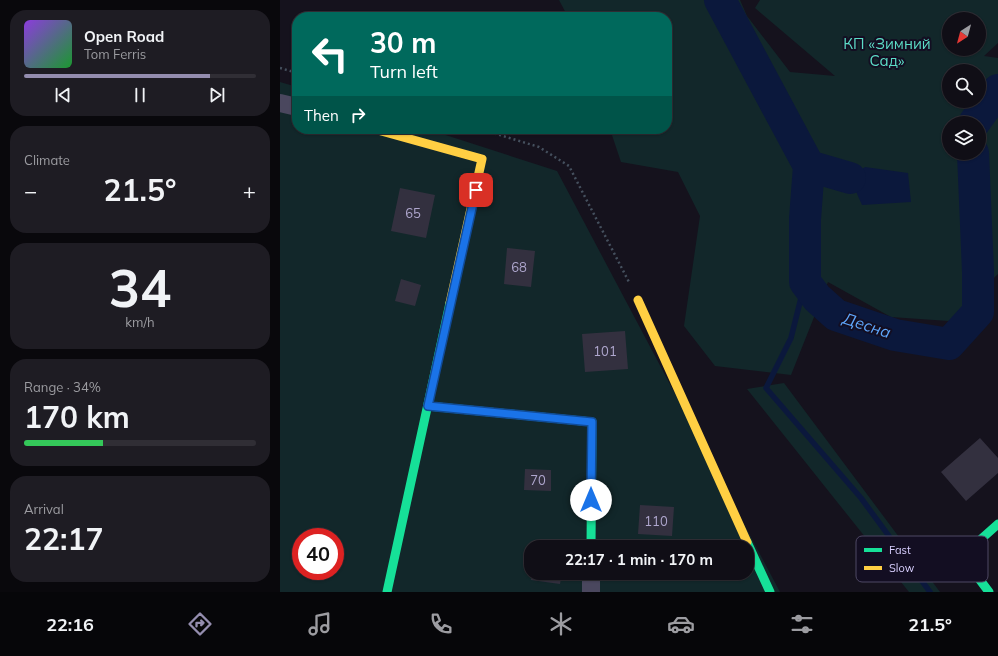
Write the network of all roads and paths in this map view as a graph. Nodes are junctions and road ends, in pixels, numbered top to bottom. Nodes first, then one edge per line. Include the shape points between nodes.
1 (280, 68) edge
2 (292, 72) edge
3 (280, 103) edge
4 (292, 106) edge
5 (392, 134) edge
6 (496, 134) edge
7 (638, 300) joint
8 (428, 406) junction
9 (998, 524) edge
10 (984, 536) edge
11 (591, 540) edge
12 (591, 580) edge
13 (982, 582) edge
14 (387, 592) edge
15 (591, 592) edge
16 (770, 592) edge
17 (989, 592) edge

1 - 2 path
3 - 4 street
5 - 8 street via 482,159
6 - 7 path via 539,147 570,166
7 - 16 street via 670,376
8 - 11 street via 592,422
8 - 14 street
9 - 10 street
12 - 15 street
13 - 17 street

